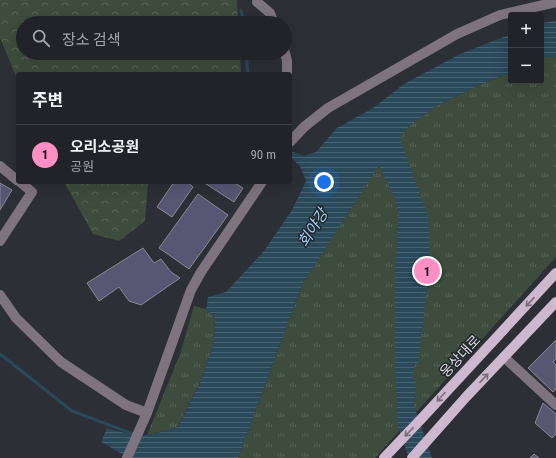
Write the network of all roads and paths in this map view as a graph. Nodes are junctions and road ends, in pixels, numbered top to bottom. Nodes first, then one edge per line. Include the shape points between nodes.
1 (257, 2) dead end
2 (556, 2) edge
3 (271, 16) edge
4 (287, 60) edge
5 (287, 72) edge
6 (292, 139) edge
7 (0, 166) edge
8 (16, 179) edge
9 (23, 184) edge
10 (261, 184) edge
11 (0, 241) edge
12 (556, 273) edge
13 (0, 295) edge
14 (556, 302) edge
15 (504, 357) junction
16 (556, 404) edge
17 (146, 416) junction
18 (127, 458) edge
19 (384, 458) edge
20 (412, 458) edge

1 - 3 street
2 - 6 street via 500,15 457,34 328,108
4 - 5 street
7 - 8 street
9 - 11 street via 32,192
10 - 17 street via 198,278
12 -> 19 main road, 웅상대로
13 - 17 street via 16,318 61,362
14 - 15 main road
15 - 16 street
20 -> 15 main road
17 - 18 street

